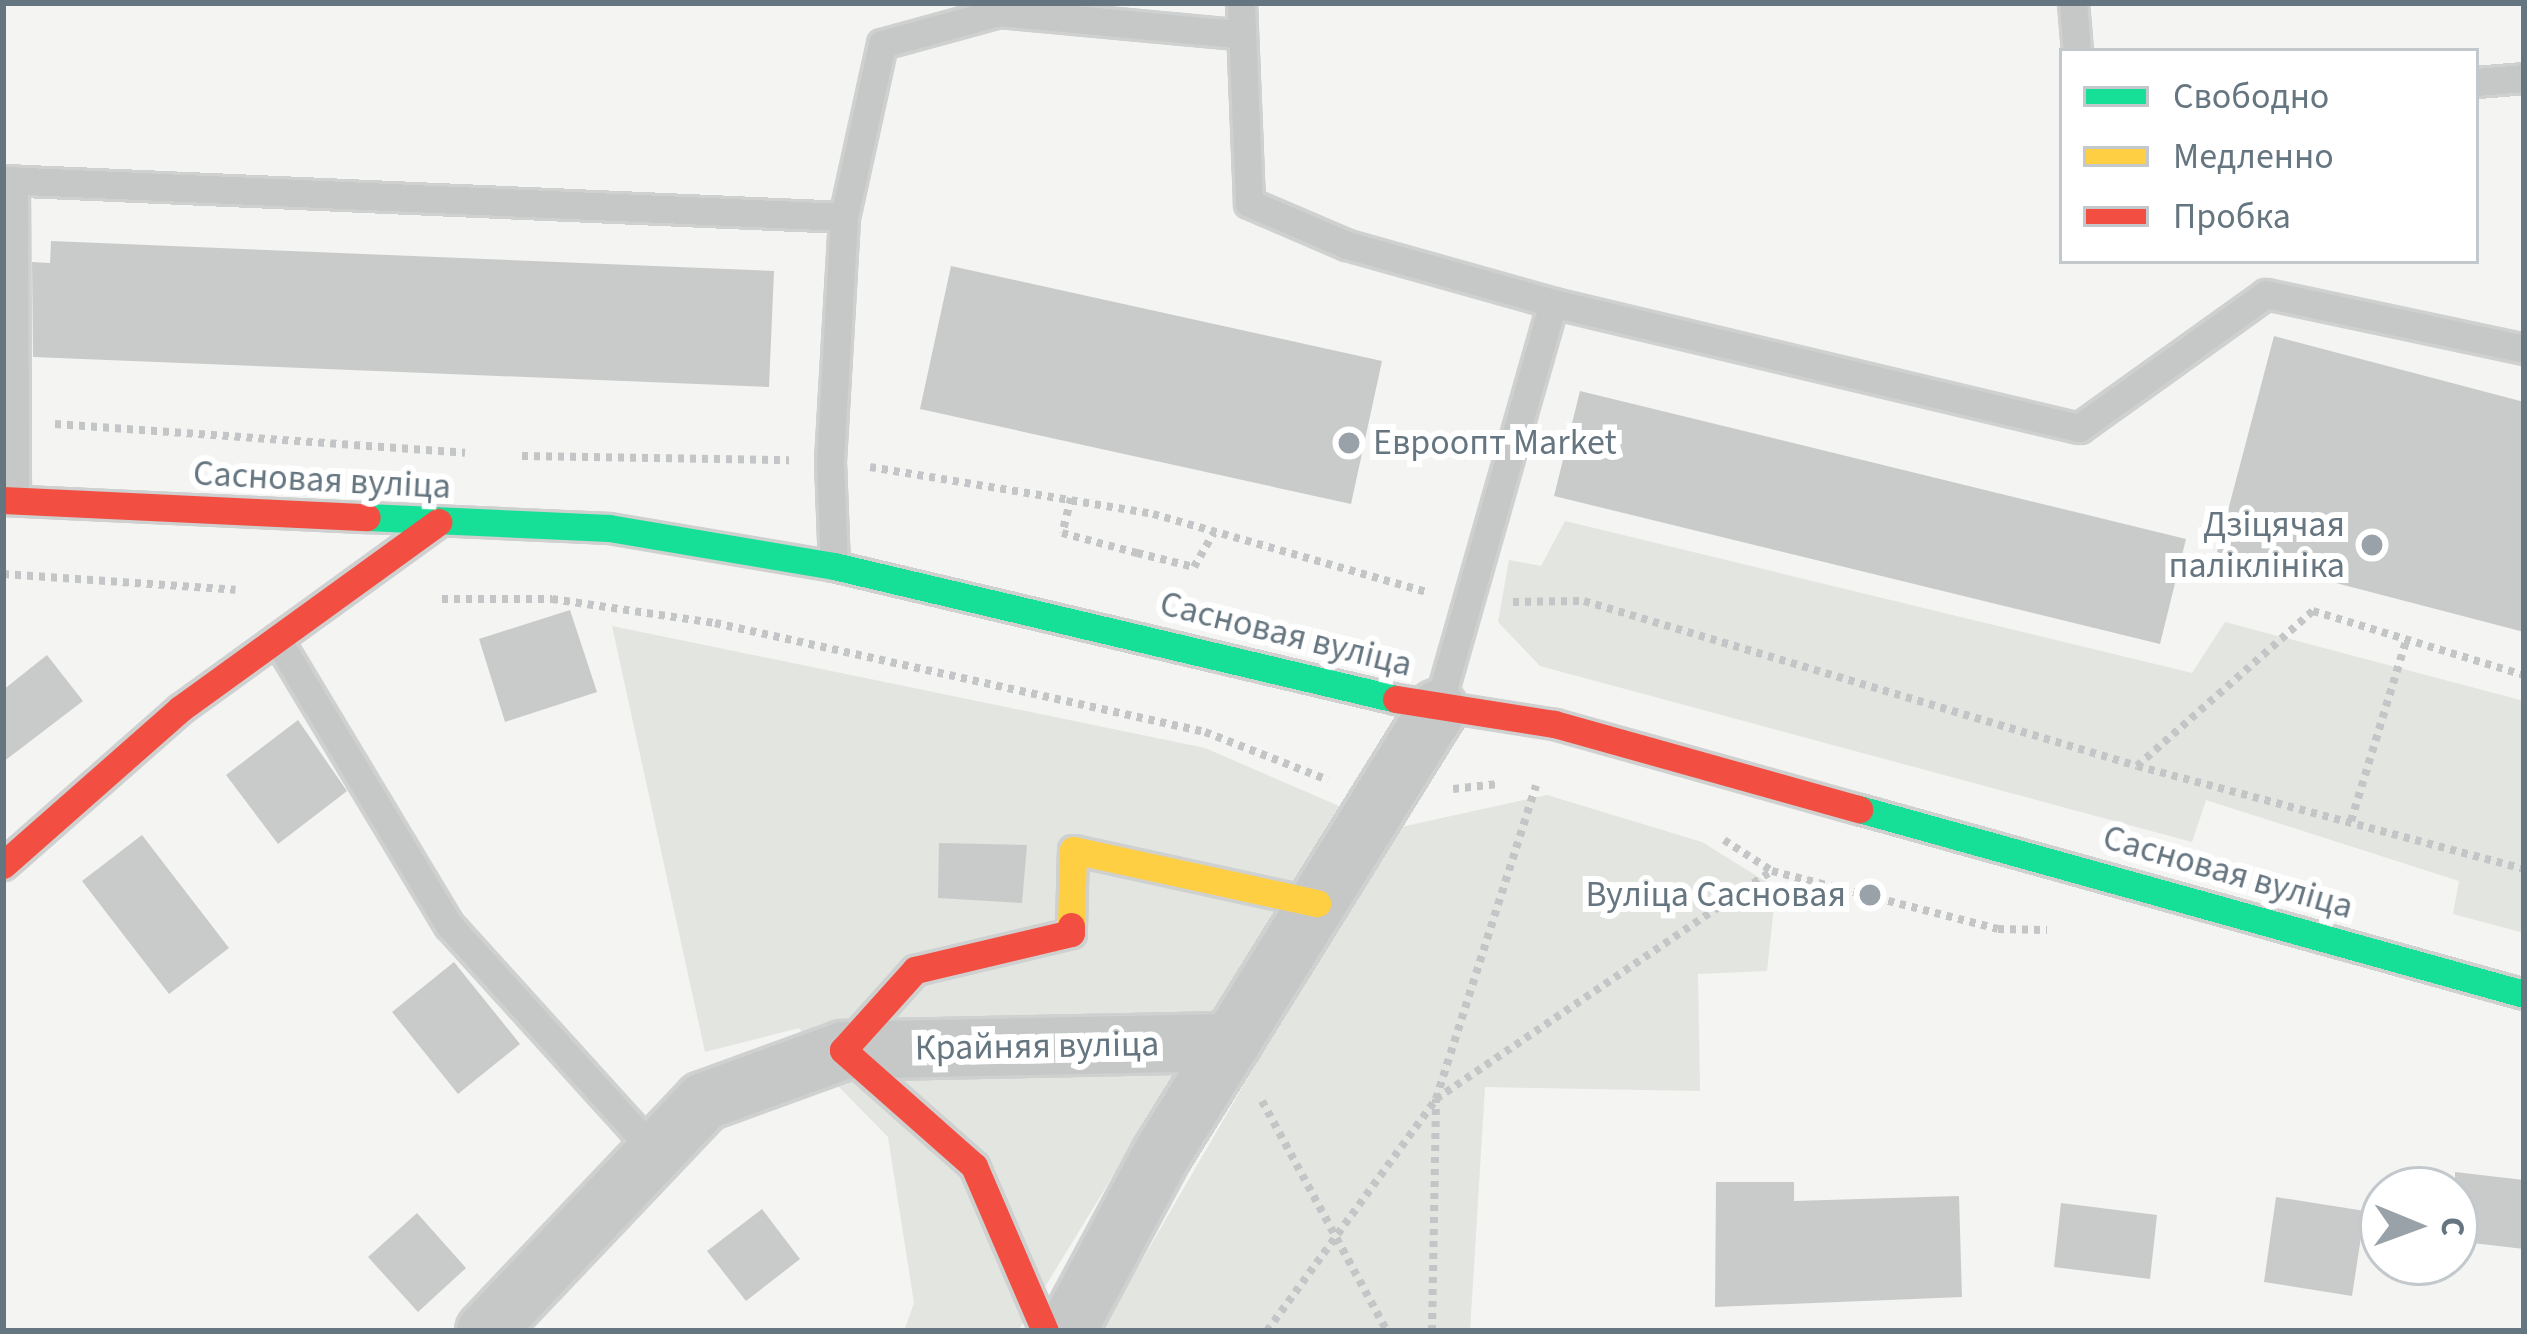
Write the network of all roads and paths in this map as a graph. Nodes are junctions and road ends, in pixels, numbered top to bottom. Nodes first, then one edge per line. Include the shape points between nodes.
1 (1241, 3) edge
2 (2073, 3) edge
3 (1127, 12) edge
4 (1238, 34) junction
5 (2077, 48) edge
6 (2524, 78) edge
7 (2479, 82) edge
8 (9, 180) edge
9 (844, 217) junction
10 (1553, 303) junction
11 (2524, 349) edge
12 (11, 421) junction
13 (473, 454) dead end
14 (516, 455) dead end
15 (830, 461) junction
16 (1071, 498) junction
17 (9, 500) edge
18 (438, 522) junction
19 (1214, 533) junction
20 (834, 566) junction
21 (552, 599) dead end
22 (1468, 602) junction
23 (275, 635) junction
24 (2406, 641) junction
25 (2524, 675) edge
26 (1437, 710) junction
27 (2137, 766) junction
28 (1379, 797) junction
29 (2351, 821) junction
30 (3, 865) edge
31 (2524, 869) edge
32 (1317, 903) junction
33 (1998, 929) dead end
34 (2524, 994) edge
35 (1231, 1042) junction
36 (843, 1050) junction
37 (1436, 1099) junction
38 (654, 1151) junction
39 (1335, 1238) junction
40 (485, 1331) edge
41 (1045, 1331) edge
42 (1066, 1331) edge
43 (1267, 1331) edge
44 (1387, 1331) edge
45 (1432, 1331) edge

1 - 4 lane
2 - 5 lane
3 - 4 lane
3 - 9 lane via 999,12 882,44
4 - 10 lane via 1249,202 1347,245
6 - 7 lane
8 - 9 lane
8 - 12 lane
9 - 15 lane
10 - 11 lane via 2079,428 2266,294
10 - 22 lane
12 - 13 path
12 - 17 lane
14 - 15 path
15 - 16 path
15 - 20 lane
16 - 19 path
16 - 19 path via 1062,533 1194,567
17 - 18 main road, Сасновая вуліца
18 - 20 main road, Сасновая вуліца via 608,528
18 - 23 main road
19 - 22 path
20 - 26 main road, Сасновая вуліца
21 - 28 path via 715,623 1069,699 1205,732
22 - 26 lane
22 - 27 path via 1584,601
23 - 30 main road
23 - 38 lane via 449,925
24 - 25 path
24 - 27 path via 2313,611
24 - 29 path
26 - 28 street
26 - 34 main road, Сасновая вуліца via 1554,724
27 - 29 path
28 - 32 street
28 - 37 path via 1538,779
29 - 31 path
32 - 35 street
32 - 36 main road, Крайняя вуліца via 1073,850 1071,933 915,970
33 - 37 path via 1772,871
35 - 36 street, Крайняя вуліца
35 - 39 path
35 - 42 street
36 - 38 street, Крайняя вуліца via 703,1101
36 - 41 main road via 974,1166
37 - 39 path
37 - 45 path
38 - 40 street, Крайняя вуліца
39 - 43 path
39 - 44 path

